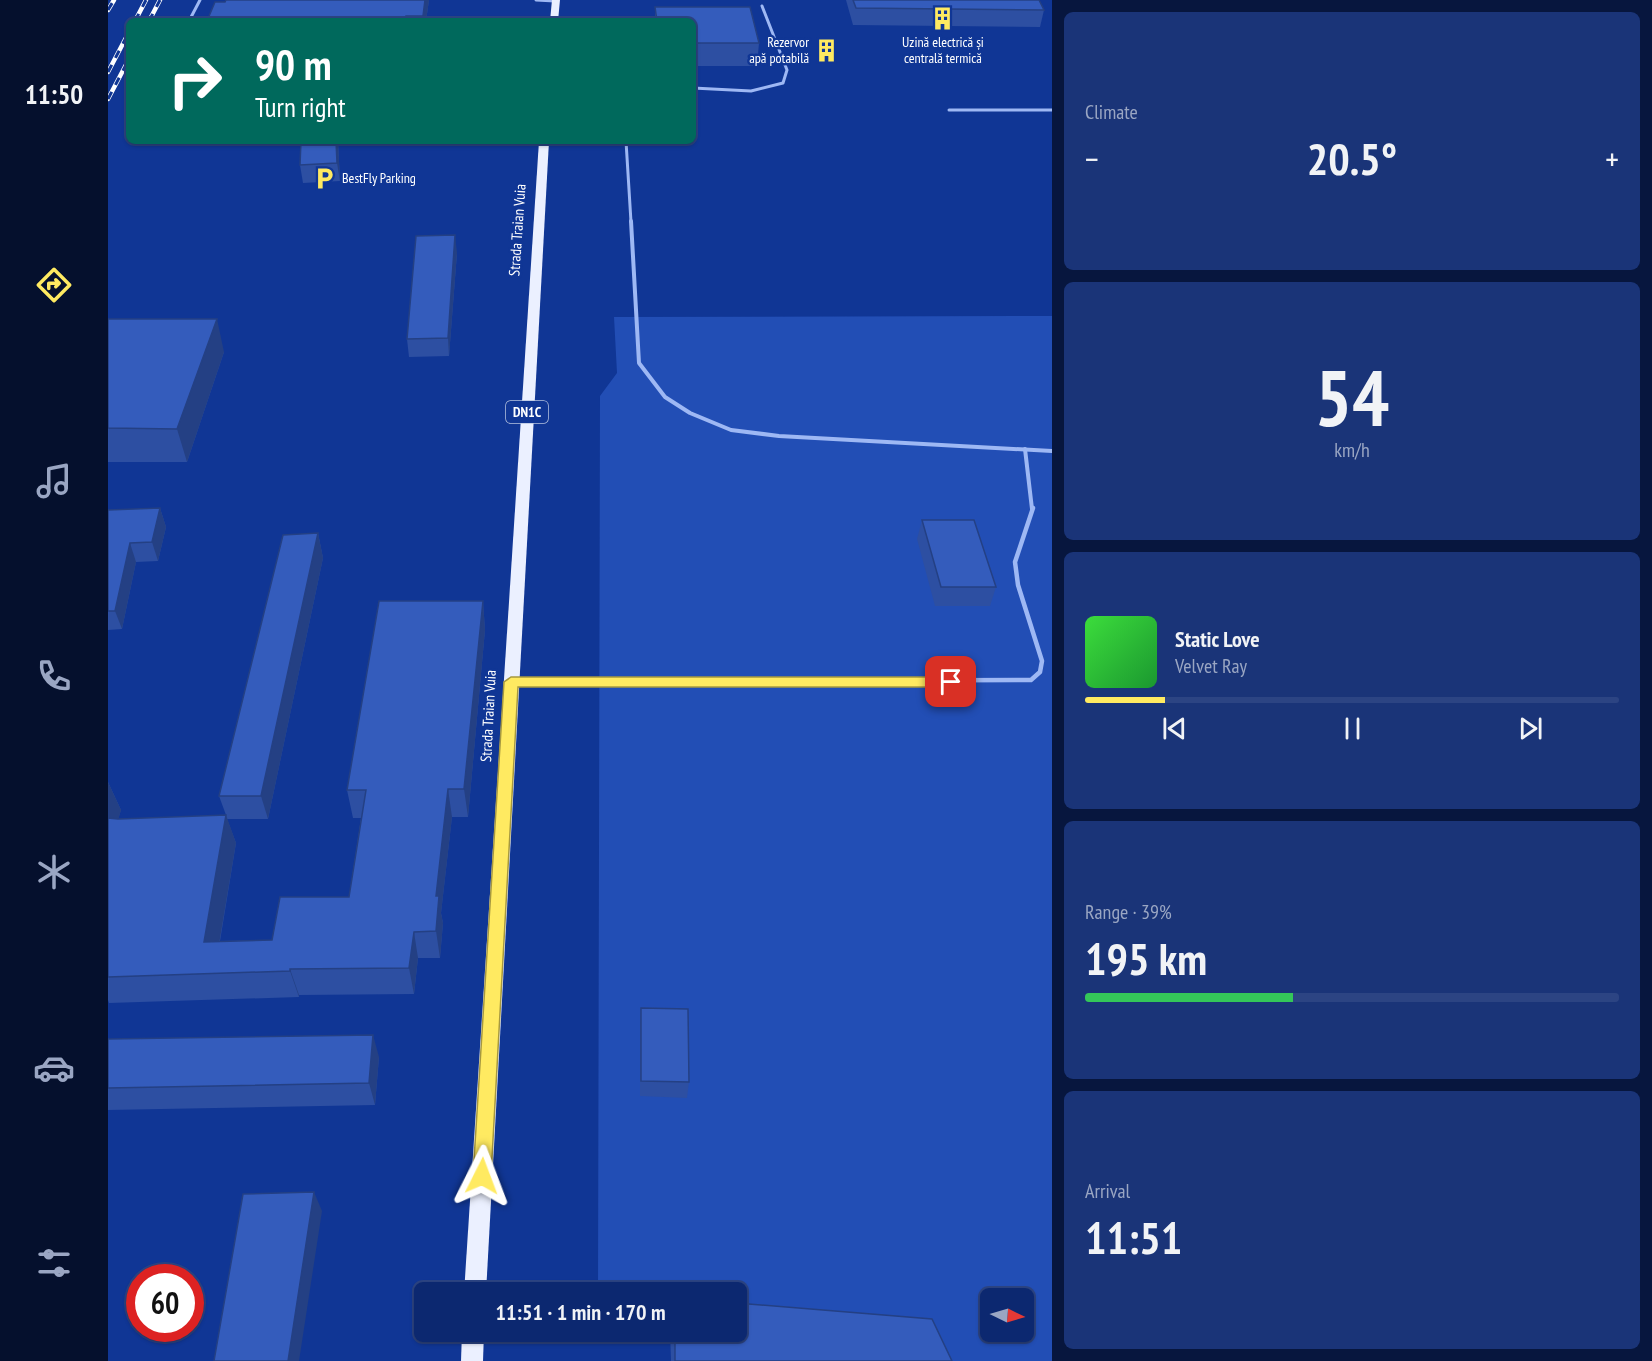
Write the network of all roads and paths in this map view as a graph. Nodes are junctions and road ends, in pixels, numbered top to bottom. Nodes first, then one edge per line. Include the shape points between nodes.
1 (200, 0) edge
2 (536, 0) edge
3 (555, 0) edge
4 (762, 6) dead end
5 (191, 18) edge
6 (554, 18) edge
7 (696, 88) edge
8 (949, 110) dead end
9 (1052, 110) edge
10 (544, 144) edge
11 (626, 144) edge
12 (1025, 449) junction
13 (1052, 451) edge
14 (511, 682) junction
15 (476, 1282) edge
16 (473, 1342) edge
17 (472, 1361) edge

1 - 5 lane
2 - 3 lane
3 - 6 main road
4 - 7 lane via 787,70 783,83 758,90
8 - 9 lane
10 - 14 main road, Strada Traian Vuia / DN1C
11 - 12 lane via 639,363 665,397 690,413 731,430
12 - 13 lane
12 - 14 lane via 1033,507 1015,562 1018,585 1042,661 1039,676 1031,680
14 - 15 main road, Strada Traian Vuia / DN1C
16 - 17 main road

